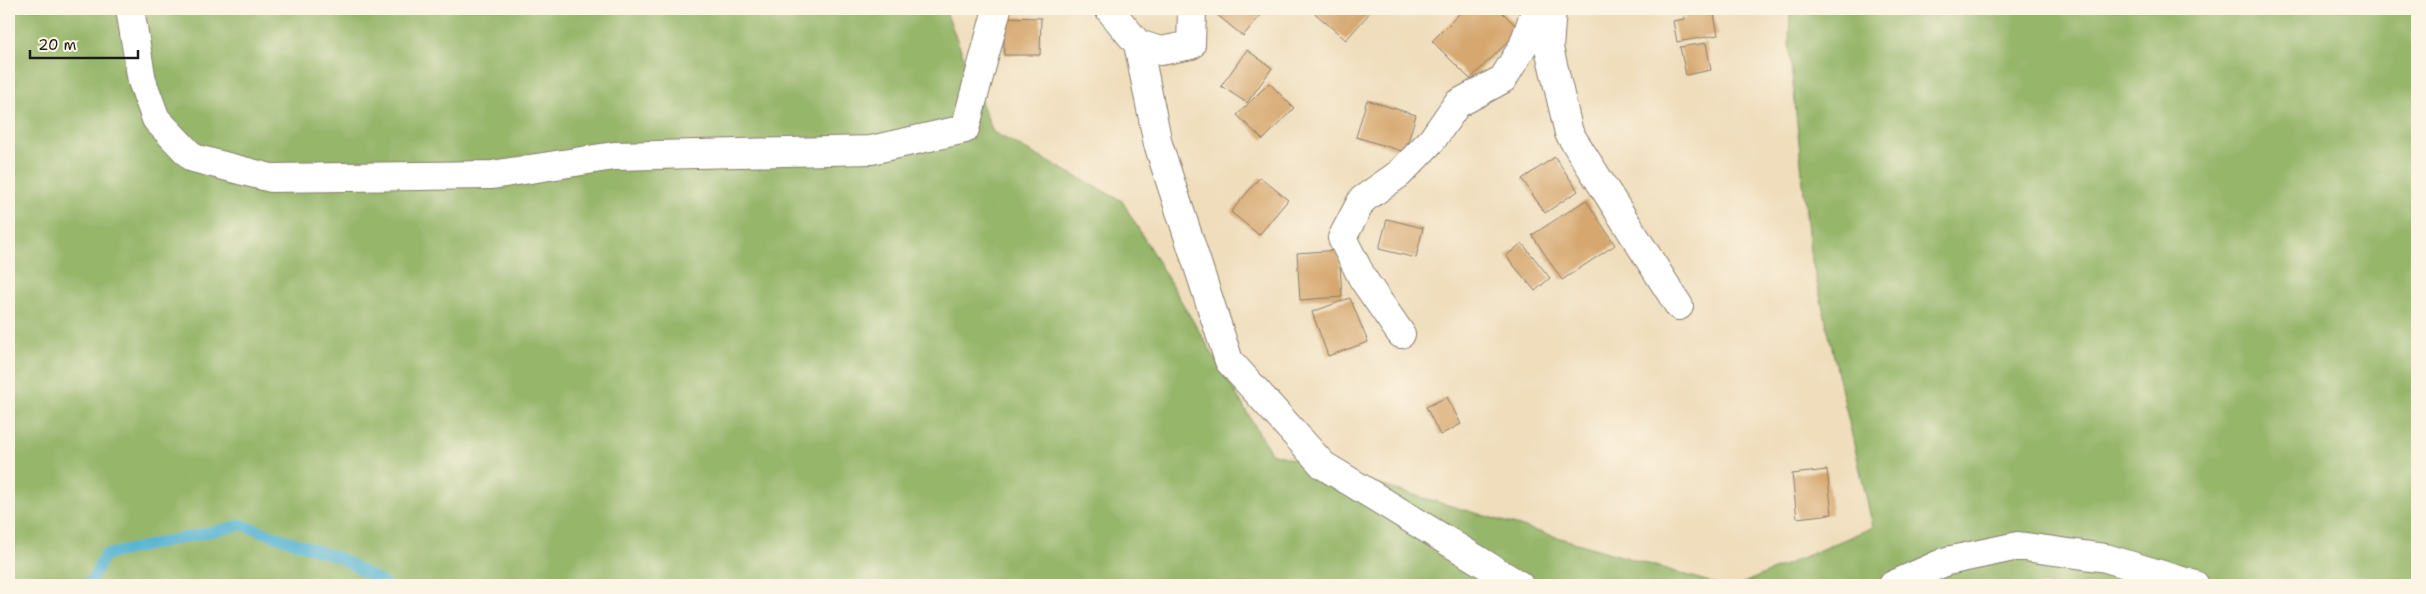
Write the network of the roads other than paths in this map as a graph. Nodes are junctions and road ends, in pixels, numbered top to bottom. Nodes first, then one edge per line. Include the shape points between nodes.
1 (130, 9) edge
2 (997, 9) edge
3 (1109, 9) edge
4 (1536, 9) edge
5 (1552, 9) edge
6 (1192, 10) dead end
7 (1138, 44) junction
8 (1679, 306) dead end
9 (1401, 334) dead end
10 (1519, 585) edge
11 (1893, 585) edge
12 (2195, 585) edge

1 - 2 street via 142,81 156,119 193,158 271,178 492,176 614,156 871,150 965,128
3 - 7 street
4 - 9 street via 1523,46 1504,79 1458,104 1432,140 1399,174 1362,200 1342,238 1363,279
5 - 8 street via 1549,48 1568,133
6 - 7 street via 1191,45 1161,51
7 - 10 street via 1158,144 1229,361 1323,465
11 - 12 street via 1947,561 2018,546 2106,558

